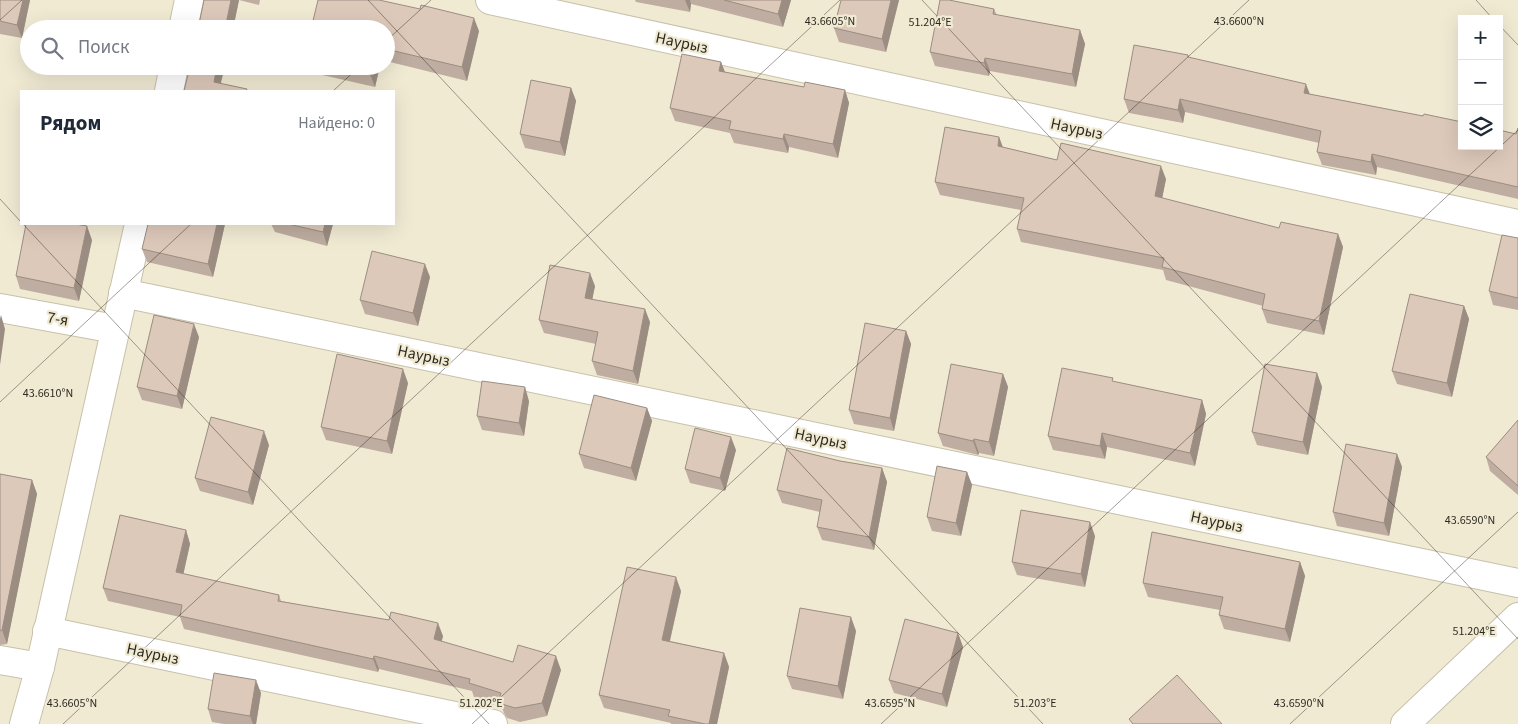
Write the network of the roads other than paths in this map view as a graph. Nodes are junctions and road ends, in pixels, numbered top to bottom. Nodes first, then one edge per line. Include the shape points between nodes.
1 (189, 0) edge
2 (490, 0) edge
3 (185, 20) edge
4 (172, 75) edge
5 (169, 90) edge
6 (1518, 224) edge
7 (139, 225) edge
8 (123, 293) junction
9 (0, 308) edge
10 (116, 329) junction
11 (1518, 583) edge
12 (1518, 617) edge
13 (47, 631) junction
14 (0, 660) edge
15 (40, 668) junction
16 (24, 724) edge
17 (493, 724) edge
18 (1404, 724) edge

1 - 3 street
2 - 6 street, Наурыз
4 - 5 street
7 - 8 street
8 - 10 street
8 - 11 street, Наурыз
9 - 10 street, 7-я
10 - 13 street
12 - 18 street
13 - 15 street
13 - 17 street, Наурыз
14 - 15 street
15 - 16 street

